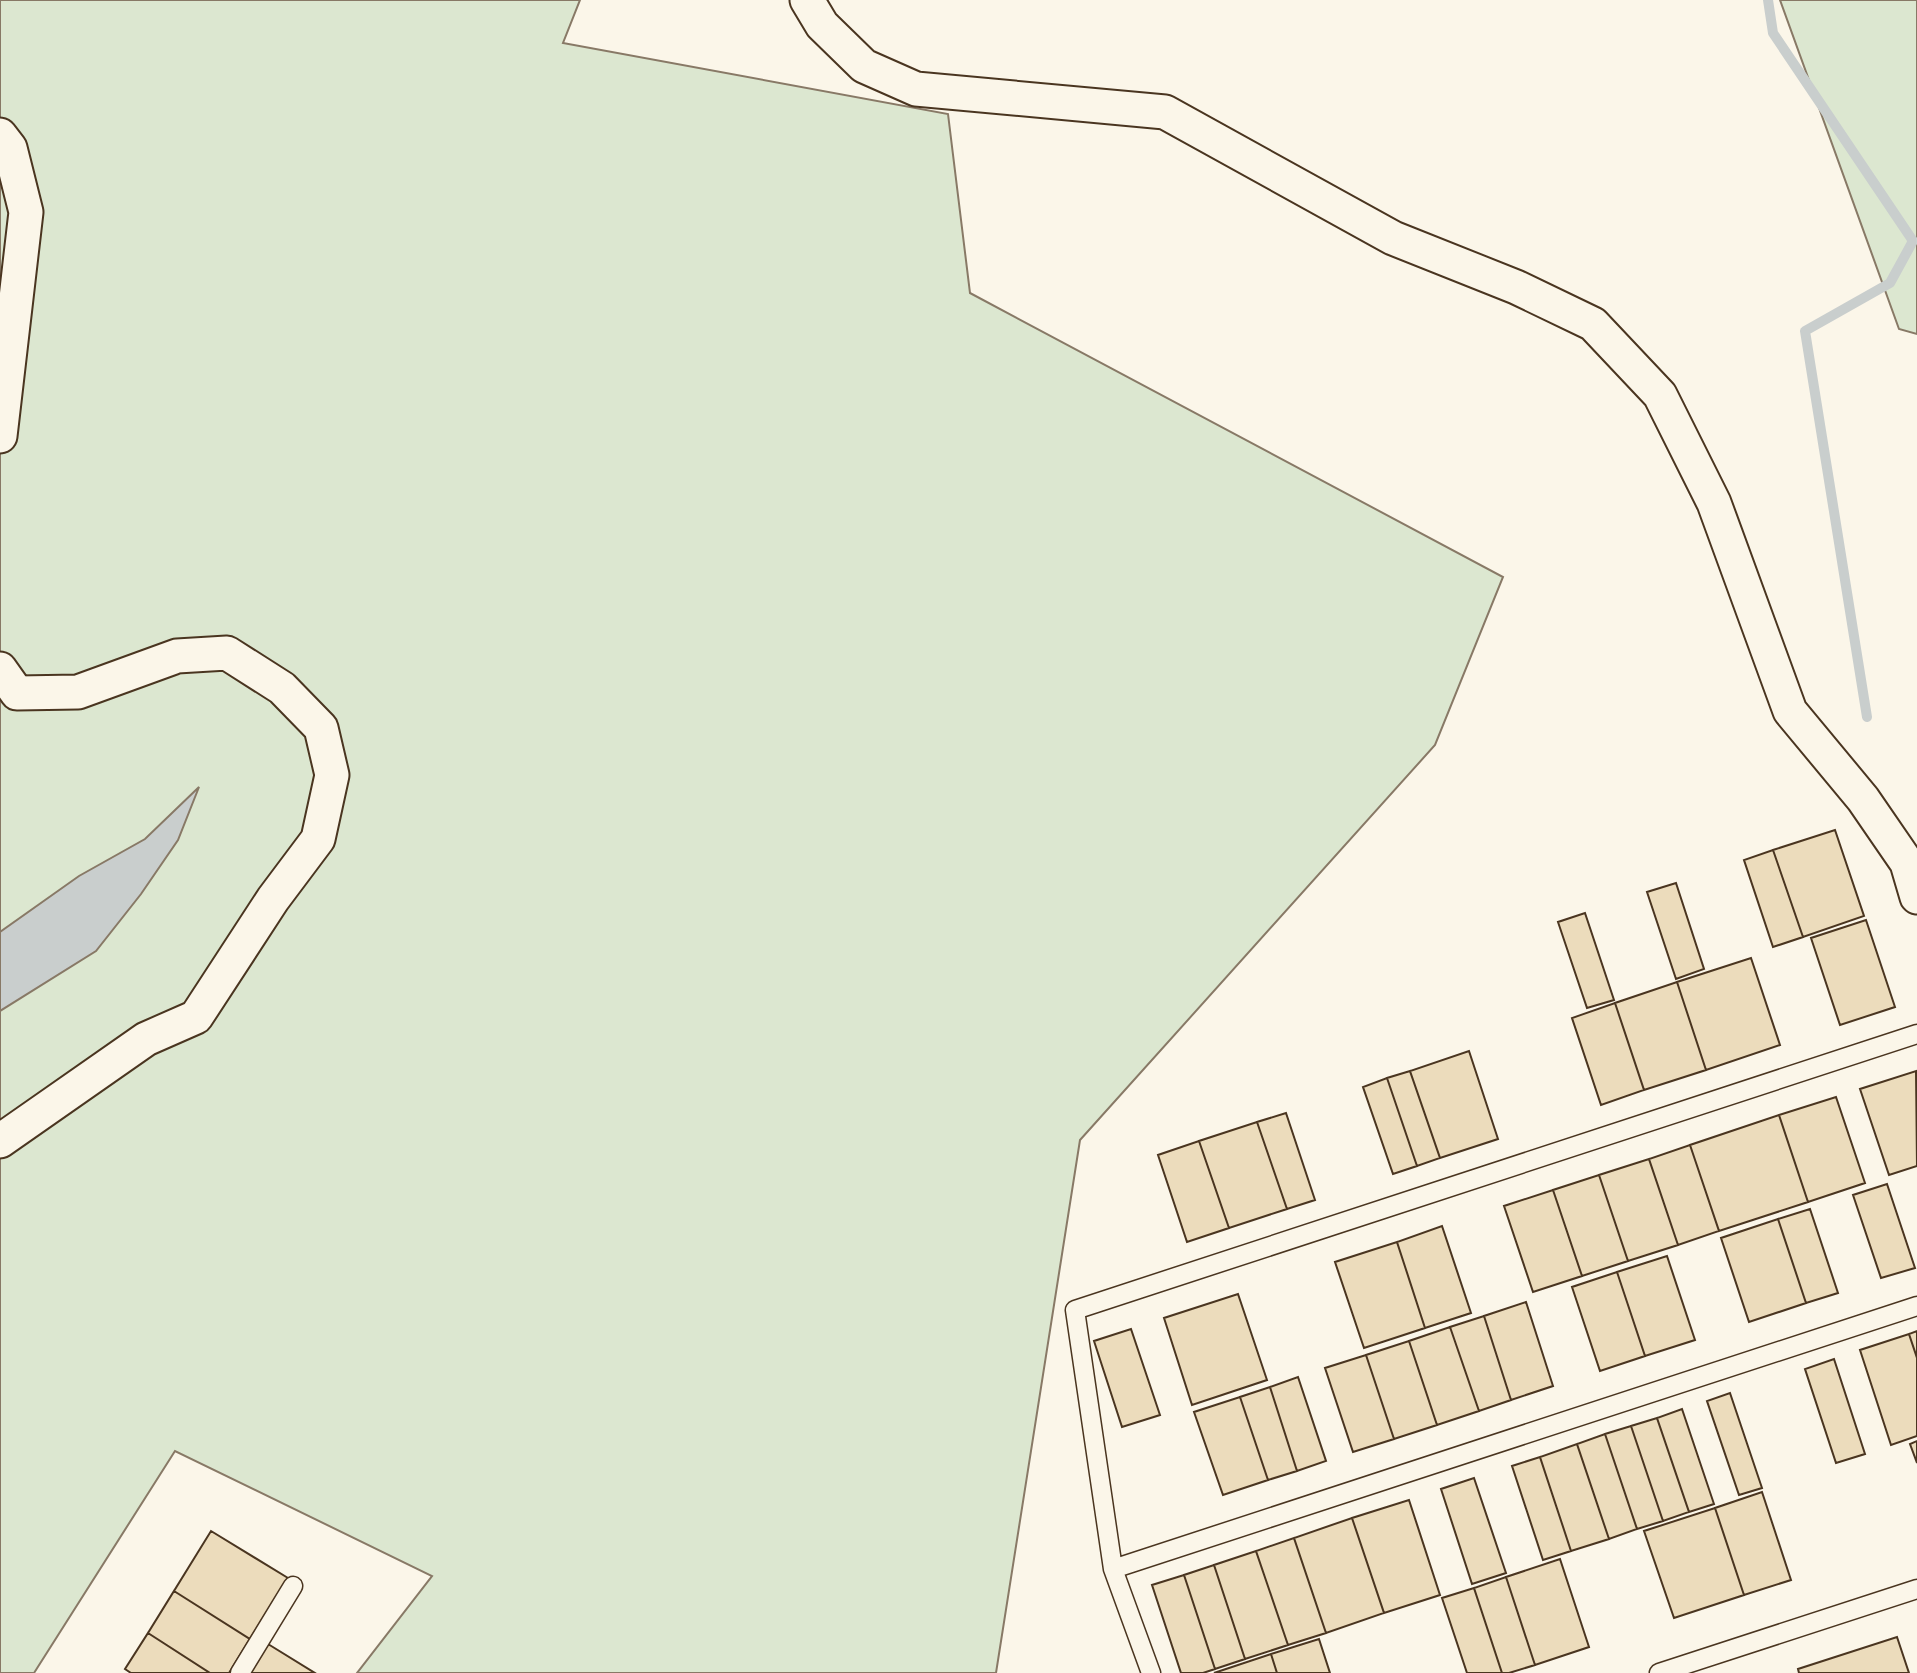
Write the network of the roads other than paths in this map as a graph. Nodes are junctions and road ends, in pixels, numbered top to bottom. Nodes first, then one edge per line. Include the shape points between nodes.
1 (807, 0) edge
2 (0, 135) edge
3 (0, 436) edge
4 (0, 669) edge
5 (1917, 897) edge
6 (1917, 1034) edge
7 (0, 1141) edge
8 (1917, 1306) edge
9 (1114, 1569) junction
10 (293, 1586) dead end
11 (1917, 1589) edge
12 (240, 1673) edge
13 (1151, 1673) edge
14 (1658, 1673) edge

1 - 5 street via 822,25 864,66 916,89 1165,112 1393,238 1516,287 1592,324 1660,395 1714,503 1790,711 1863,799 1907,863
2 - 3 street via 10,148 26,212
4 - 7 street via 17,693 78,692 177,656 227,653 282,688 321,728 332,775 318,839 272,899 196,1017 146,1039
6 - 9 lane via 1075,1310
8 - 9 lane
9 - 13 lane
10 - 12 lane
11 - 14 lane

